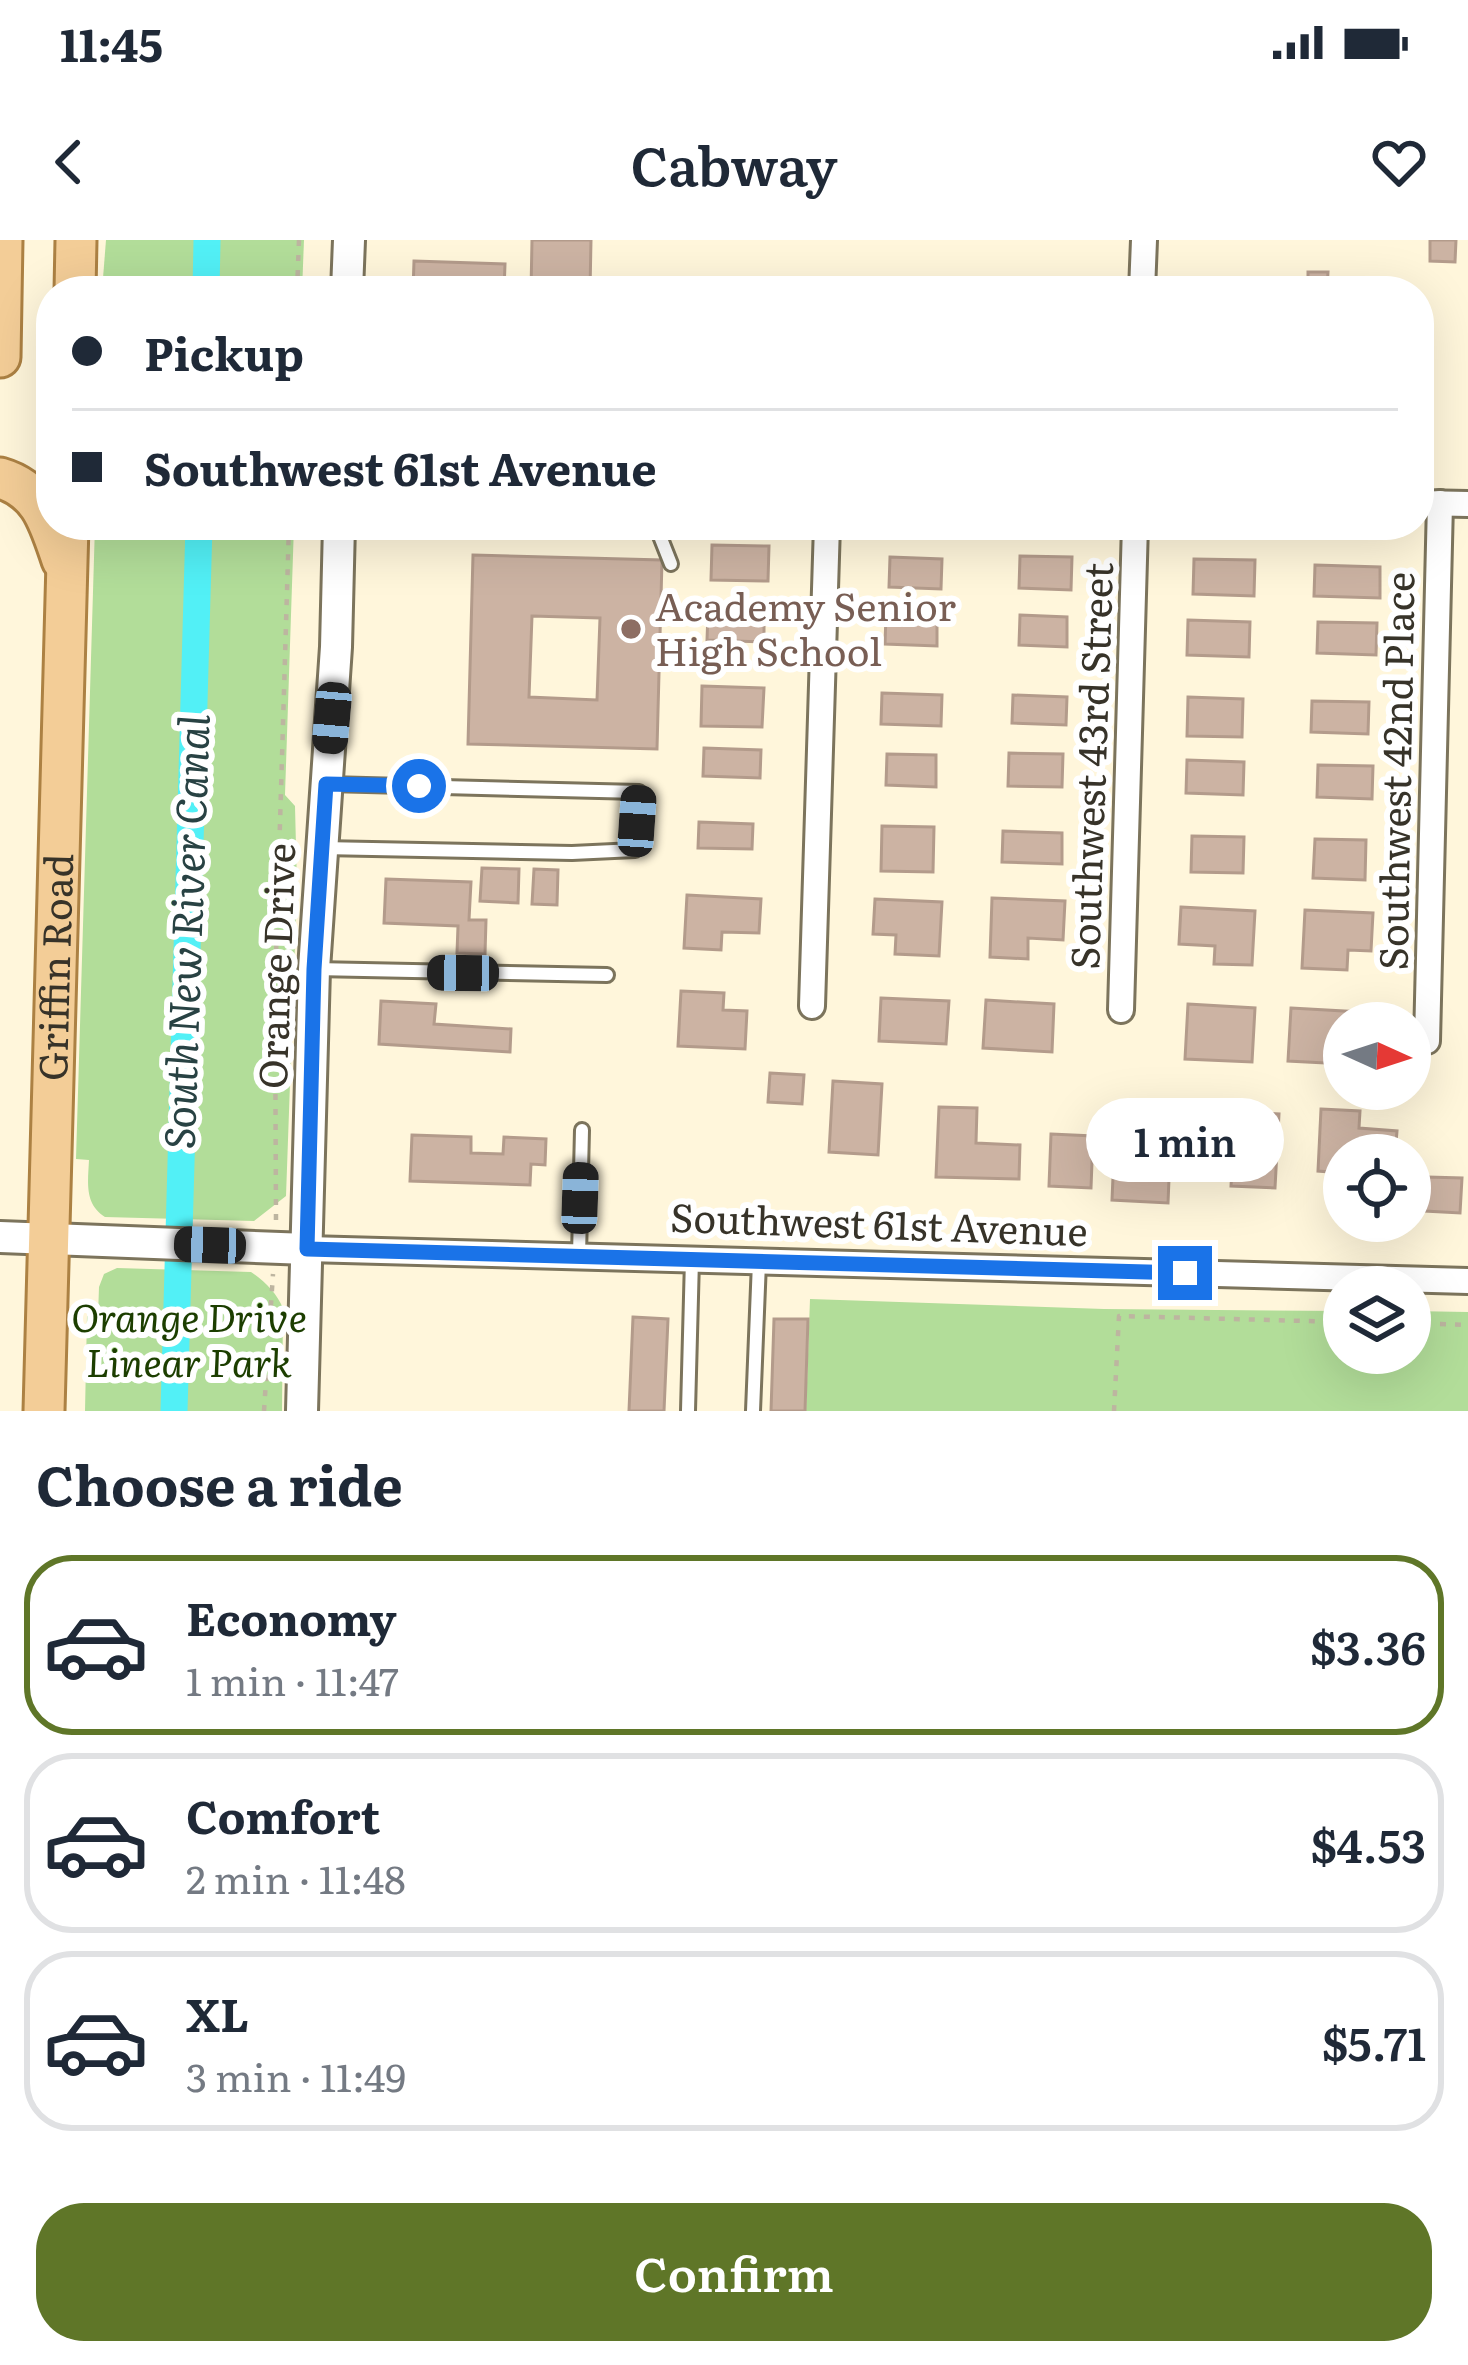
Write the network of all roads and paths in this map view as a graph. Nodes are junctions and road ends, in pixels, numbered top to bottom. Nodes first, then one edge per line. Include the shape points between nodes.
1 (2, 240) edge
2 (76, 240) edge
3 (299, 240) edge
4 (349, 240) edge
5 (1144, 240) edge
6 (75, 276) edge
7 (298, 276) edge
8 (348, 276) edge
9 (1143, 276) edge
10 (0, 357) edge
11 (0, 478) edge
12 (36, 499) edge
13 (1434, 503) edge
14 (1468, 504) edge
15 (55, 540) edge
16 (68, 540) edge
17 (289, 540) edge
18 (338, 540) edge
19 (661, 540) edge
20 (827, 540) edge
21 (1135, 540) edge
22 (1430, 540) edge
23 (670, 564) dead end
24 (67, 576) junction
25 (326, 784) junction
26 (321, 848) junction
27 (314, 969) junction
28 (607, 976) dead end
29 (1426, 1002) edge
30 (812, 1006) dead end
31 (1121, 1010) dead end
32 (582, 1130) dead end
33 (277, 1217) dead end
34 (0, 1237) edge
35 (48, 1240) junction
36 (307, 1249) junction
37 (579, 1256) junction
38 (692, 1259) junction
39 (759, 1261) junction
40 (273, 1280) dead end
41 (1468, 1281) edge
42 (1323, 1321) edge
43 (1431, 1324) edge
44 (1468, 1325) edge
45 (44, 1411) edge
46 (264, 1411) edge
47 (302, 1411) edge
48 (688, 1411) edge
49 (753, 1411) edge
50 (1114, 1411) edge

1 - 10 main road
2 - 6 main road
3 - 7 path
4 - 8 street
5 - 9 street
11 - 12 main road
13 - 14 street
15 - 24 main road
16 - 24 main road, Griffin Road
17 - 33 path
18 - 25 street, Orange Drive
19 - 23 lane
20 - 30 street
21 - 31 street, Southwest 43rd Street
22 - 29 street, Southwest 42nd Place
24 - 35 main road, Griffin Road
25 - 26 street, Orange Drive
25 - 26 lane via 639,792 635,850
26 - 27 street, Orange Drive
27 - 28 lane
27 - 36 street, Orange Drive
32 - 37 lane
34 - 35 street, Southwest 61st Avenue
35 - 36 street, Southwest 61st Avenue
35 - 45 main road, Griffin Road
36 - 37 street, Southwest 61st Avenue
36 - 47 street, Orange Drive
37 - 38 street, Southwest 61st Avenue
38 - 39 street, Southwest 61st Avenue
38 - 48 lane
39 - 41 street, Southwest 61st Avenue
39 - 49 lane
40 - 46 path
42 - 50 path via 1119,1316
43 - 44 path

